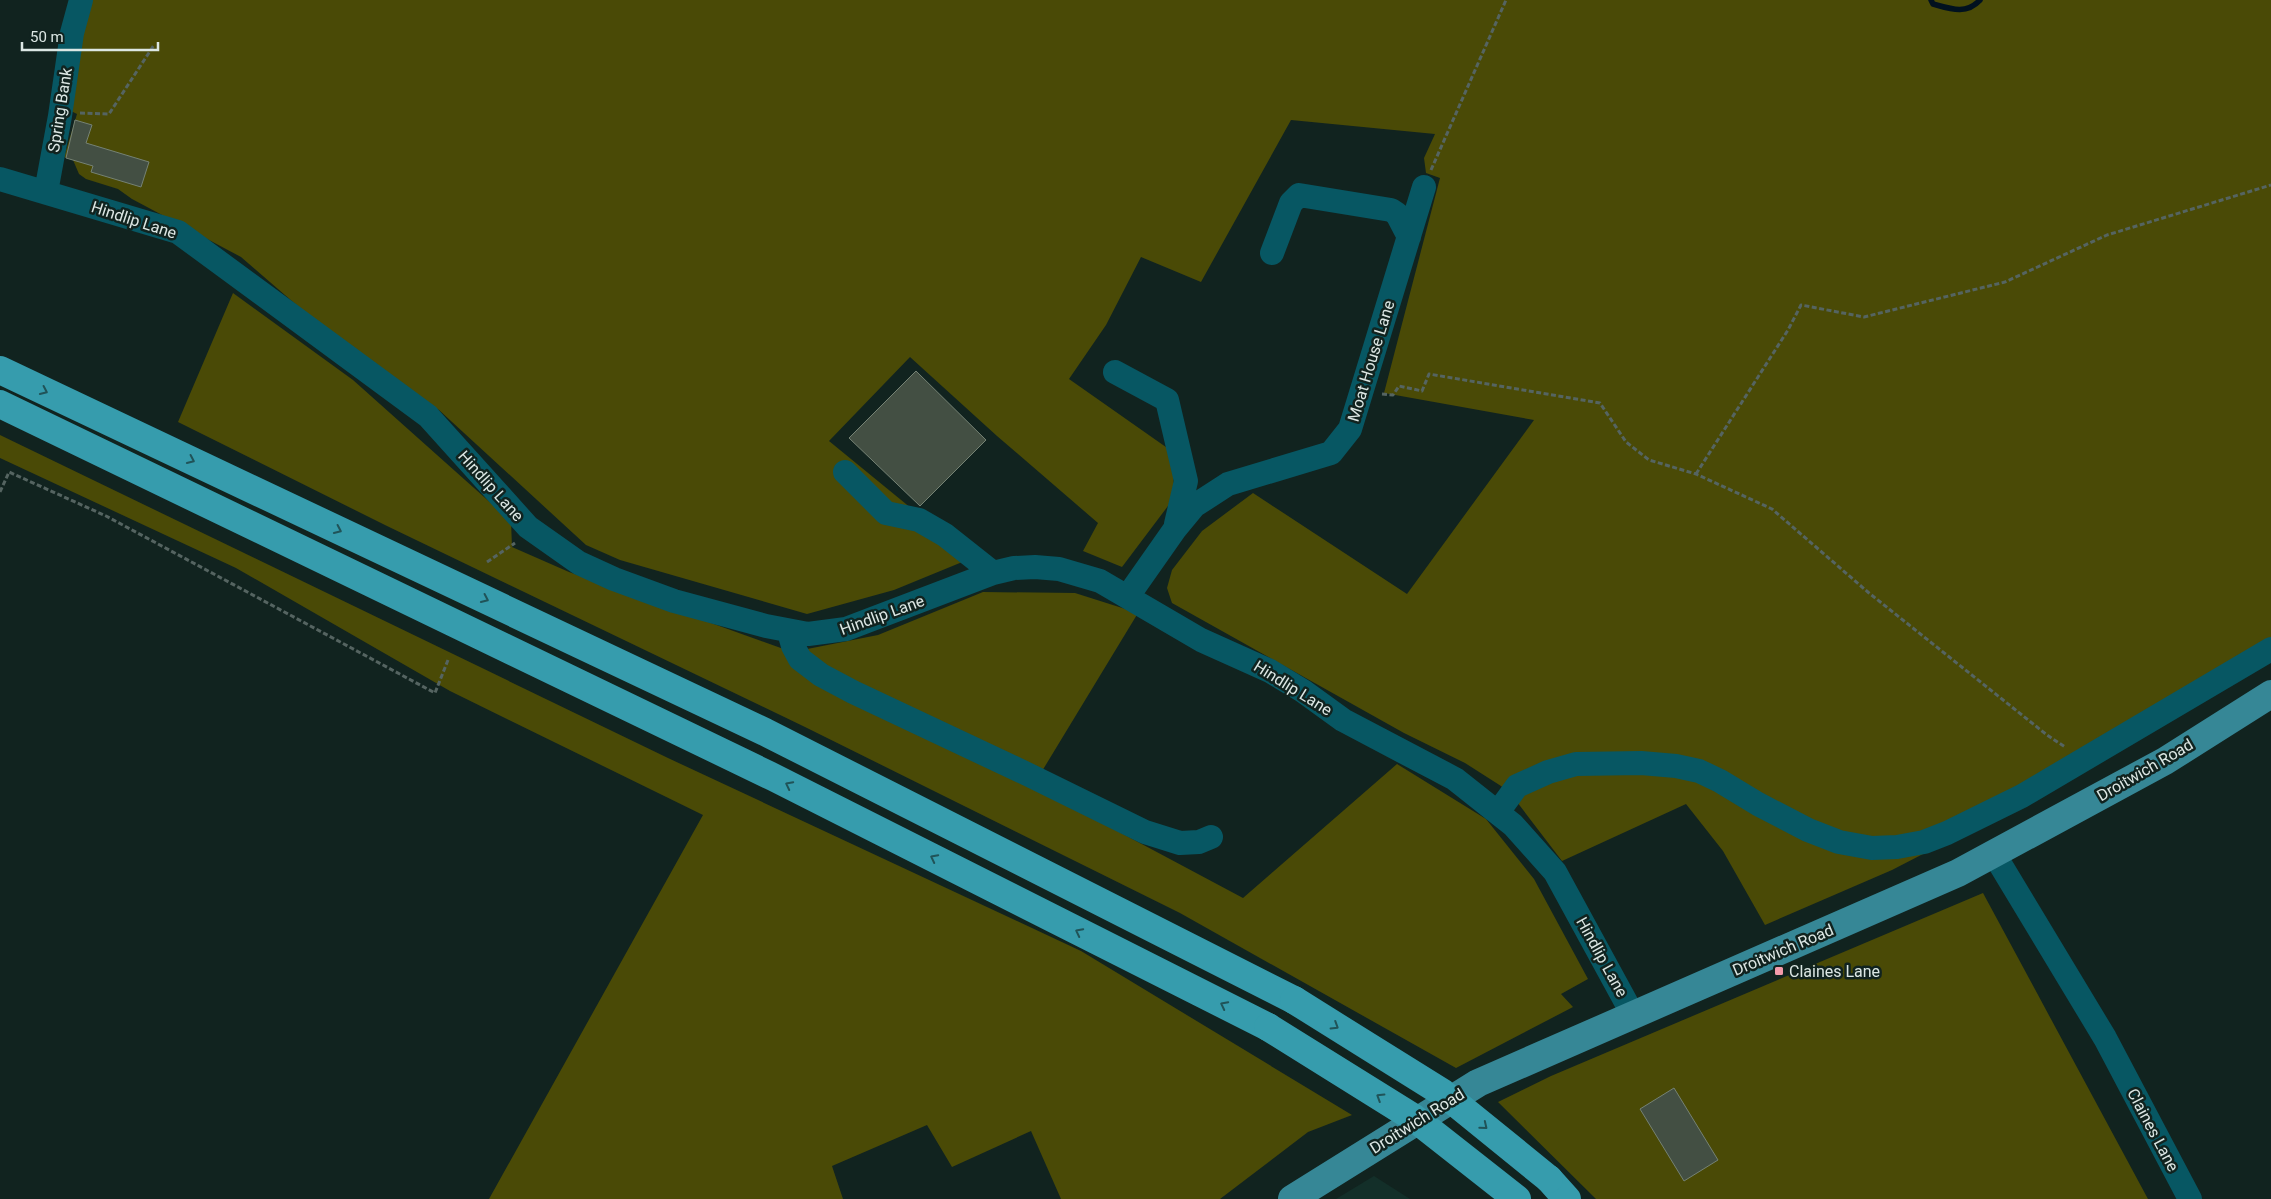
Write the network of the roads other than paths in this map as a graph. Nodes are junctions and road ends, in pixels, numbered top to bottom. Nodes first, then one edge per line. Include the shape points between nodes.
1 (82, 0) edge
2 (0, 179) edge
3 (1424, 187) road end
4 (46, 192) junction
5 (1408, 237) junction
6 (1272, 254) dead end
7 (0, 370) edge
8 (1115, 372) dead end
9 (0, 404) edge
10 (845, 472) dead end
11 (1175, 528) junction
12 (993, 573) junction
13 (1128, 596) junction
14 (789, 632) junction
15 (2271, 649) edge
16 (2271, 694) edge
17 (1498, 812) junction
18 (1211, 837) dead end
19 (1994, 854) junction
20 (1633, 1015) junction
21 (1292, 1199) edge
22 (1517, 1199) edge
23 (1567, 1199) edge
24 (2190, 1199) edge

1 - 4 street, Spring Bank via 72,33
2 - 4 street, Hindlip Lane
3 - 5 street, Moat House Lane
4 - 14 street, Hindlip Lane via 178,232 428,416 528,527 579,562 674,601
5 - 6 street via 1398,214 1391,210 1299,195 1291,203
5 - 11 street, Moat House Lane via 1350,429 1331,453 1228,484 1194,506
7 -> 23 highway, bridge via 765,732 1294,1000 1443,1092 1549,1179
8 - 11 street via 1167,400 1186,481
22 -> 9 highway, bridge via 1414,1118 1268,1027 774,777
10 - 12 street via 886,512 919,520 946,535
11 - 13 street, Moat House Lane
12 - 13 street, Hindlip Lane via 1021,568 1059,569 1100,581
12 - 14 street, Hindlip Lane via 833,633
13 - 17 street, Hindlip Lane via 1194,636 1270,671 1343,720 1455,779
14 - 18 street via 800,659 853,692 1145,832 1180,843 1199,842
15 - 17 street via 2022,796 1924,842 1872,848 1839,842 1808,830 1699,771 1641,763 1576,764 1548,772 1517,786
16 - 19 main road, Droitwich Road via 2165,761
17 - 20 street, Hindlip Lane via 1555,872
19 - 20 main road, Droitwich Road via 1958,874
19 - 24 street, Claines Lane via 2105,1038
20 - 21 main road, Droitwich Road via 1478,1083

